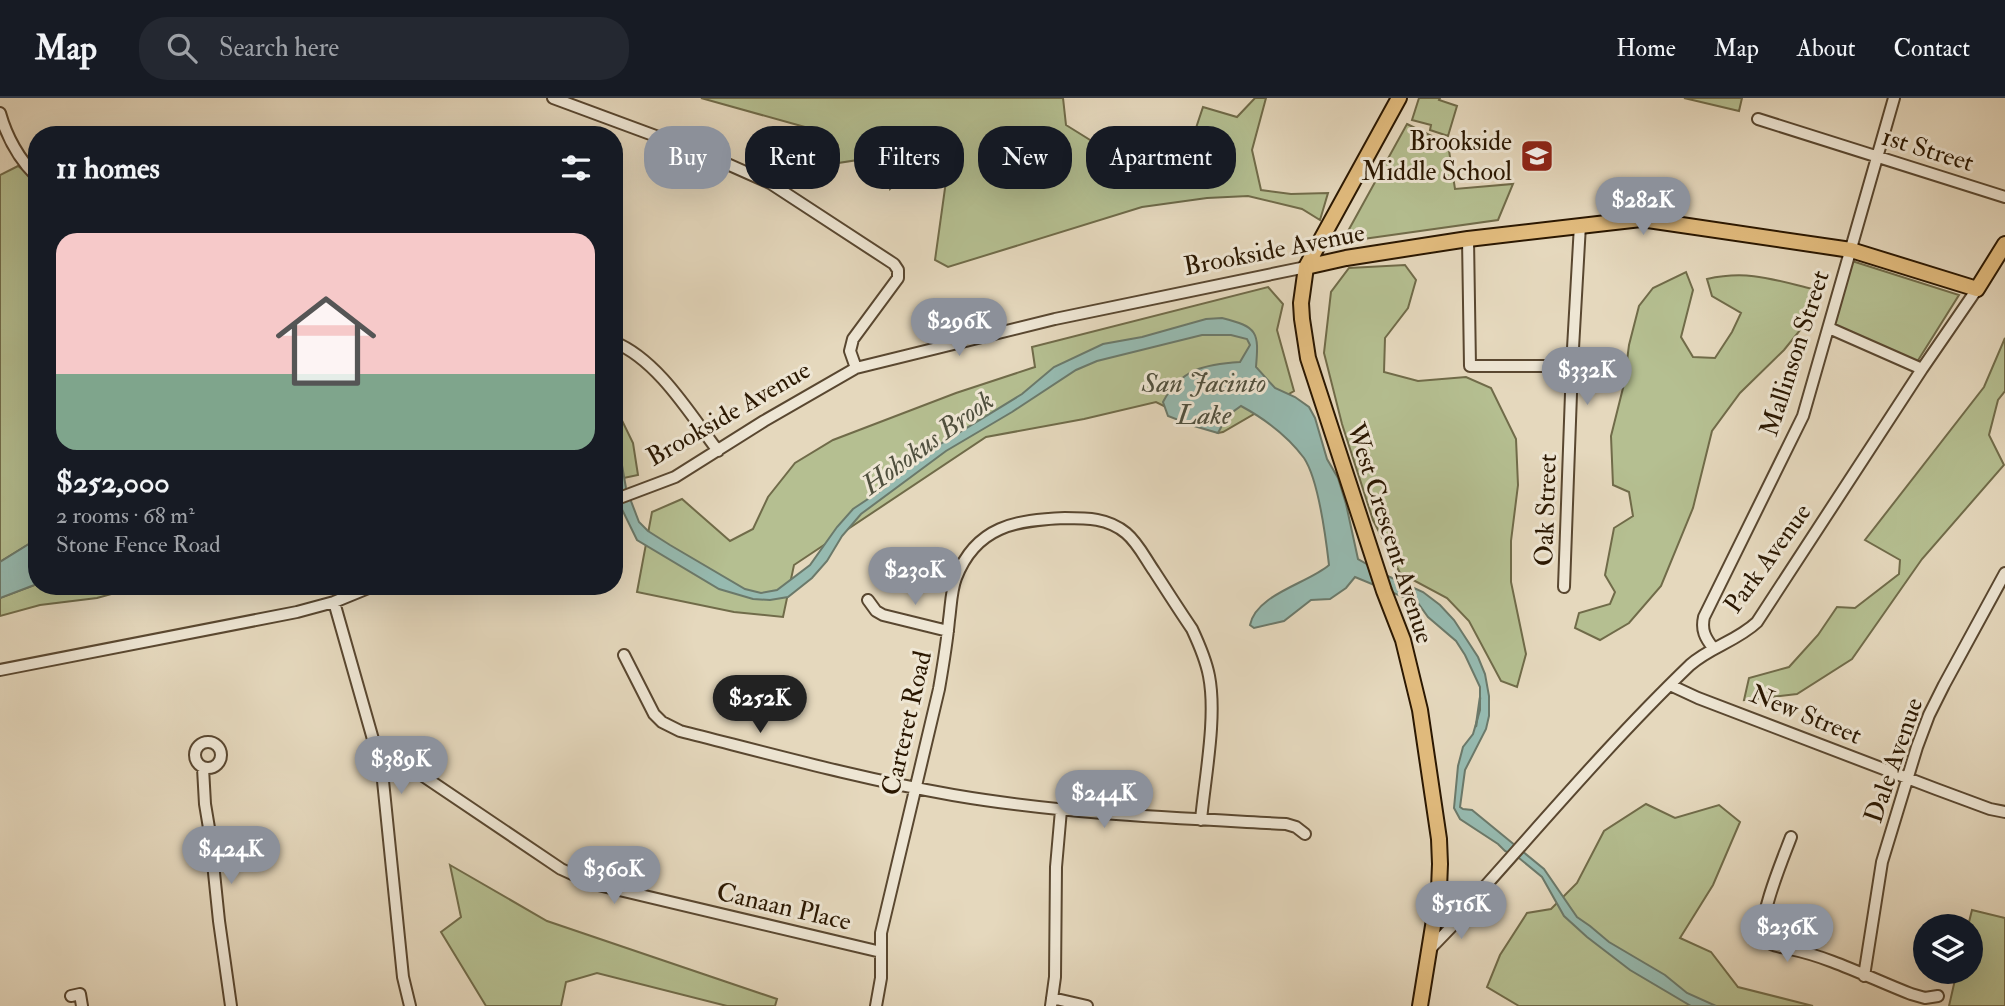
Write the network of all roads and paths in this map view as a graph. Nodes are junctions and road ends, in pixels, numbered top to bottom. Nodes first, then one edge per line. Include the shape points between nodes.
1 (555, 98) edge
2 (1399, 98) edge
3 (1894, 98) edge
4 (0, 113) edge
5 (1758, 119) dead end
6 (1877, 157) junction
7 (28, 167) edge
8 (2005, 197) edge
9 (1580, 225) junction
10 (1324, 234) junction
11 (1468, 239) junction
12 (2005, 244) edge
13 (1851, 250) junction
14 (1346, 258) junction
15 (1306, 267) junction
16 (1976, 289) junction
17 (1829, 328) junction
18 (623, 347) edge
19 (1572, 366) junction
20 (856, 368) junction
21 (1922, 369) junction
22 (718, 451) junction
23 (623, 497) edge
24 (2005, 573) edge
25 (1564, 587) dead end
26 (351, 595) edge
27 (868, 600) dead end
28 (334, 602) junction
29 (948, 631) junction
30 (1714, 649) junction
31 (624, 655) dead end
32 (0, 670) edge
33 (1670, 685) junction
34 (380, 757) junction
35 (203, 768) dead end
36 (1906, 778) junction
37 (915, 788) junction
38 (1061, 810) junction
39 (2005, 812) edge
40 (1201, 820) junction
41 (1305, 834) dead end
42 (1790, 837) dead end
43 (1431, 948) junction
44 (881, 952) junction
45 (1864, 976) junction
46 (71, 996) dead end
47 (1938, 996) dead end
48 (1051, 1002) edge
49 (82, 1006) edge
50 (232, 1006) edge
51 (410, 1006) edge
52 (876, 1006) edge
53 (1087, 1006) edge
54 (1420, 1006) edge

1 - 20 street via 769,183 894,264 898,278 853,339 850,351
2 - 10 main road, West Crescent Avenue
3 - 6 street, Mallinson Street
4 - 7 street via 11,143
5 - 6 street, 1st Street
6 - 8 street, 1st Street
6 - 13 street, Mallinson Street
9 - 11 main road, Brookside Avenue
9 - 13 main road, Brookside Avenue via 1642,219
9 - 19 street, Oak Street
10 - 14 main road via 1333,251
10 - 15 main road, West Crescent Avenue
11 - 14 main road, Brookside Avenue
11 - 19 street via 1470,366
12 - 16 main road, Park Avenue
13 - 16 main road, Brookside Avenue
13 - 17 street, Mallinson Street
14 - 15 main road, Brookside Avenue
15 - 20 street, Brookside Avenue via 1055,319
15 - 43 main road, West Crescent Avenue via 1301,303 1308,358 1403,640 1420,710 1439,839 1439,889
16 - 21 street, Park Avenue
17 - 21 street
17 - 30 street, Mallinson Street via 1803,416 1704,617 1703,633
18 - 22 street via 659,374
19 - 25 street, Oak Street
20 - 22 street, Brookside Avenue
21 - 30 street, Park Avenue via 1757,622
22 - 23 street, Brookside Avenue via 675,477
24 - 36 street, Dale Avenue via 1929,715
26 - 28 street
27 - 29 street via 883,615
28 - 32 street
28 - 34 street
29 - 37 street, Carteret Road
29 - 40 street, Carteret Road via 954,586 963,563 980,542 1002,527 1031,519 1085,518 1109,522 1128,534 1192,629 1205,661 1212,713
30 - 33 street, Park Avenue
31 - 37 street via 654,713 671,728
33 - 36 street, New Street
33 - 43 street, Park Avenue
34 - 44 street, Canaan Place via 398,760 561,869 594,884
34 - 51 street
35 - 50 street
36 - 39 street, New Street
36 - 45 street, Dale Avenue via 1882,862
37 - 38 street
37 - 44 street, Carteret Road via 881,933
38 - 40 street
38 - 48 street
40 - 41 street via 1286,824
42 - 45 street via 1765,909 1765,938 1774,946 1806,952
43 - 54 main road, West Crescent Avenue
44 - 52 street, Carteret Road
45 - 47 street via 1925,998
46 - 49 street via 80,994
48 - 53 street

